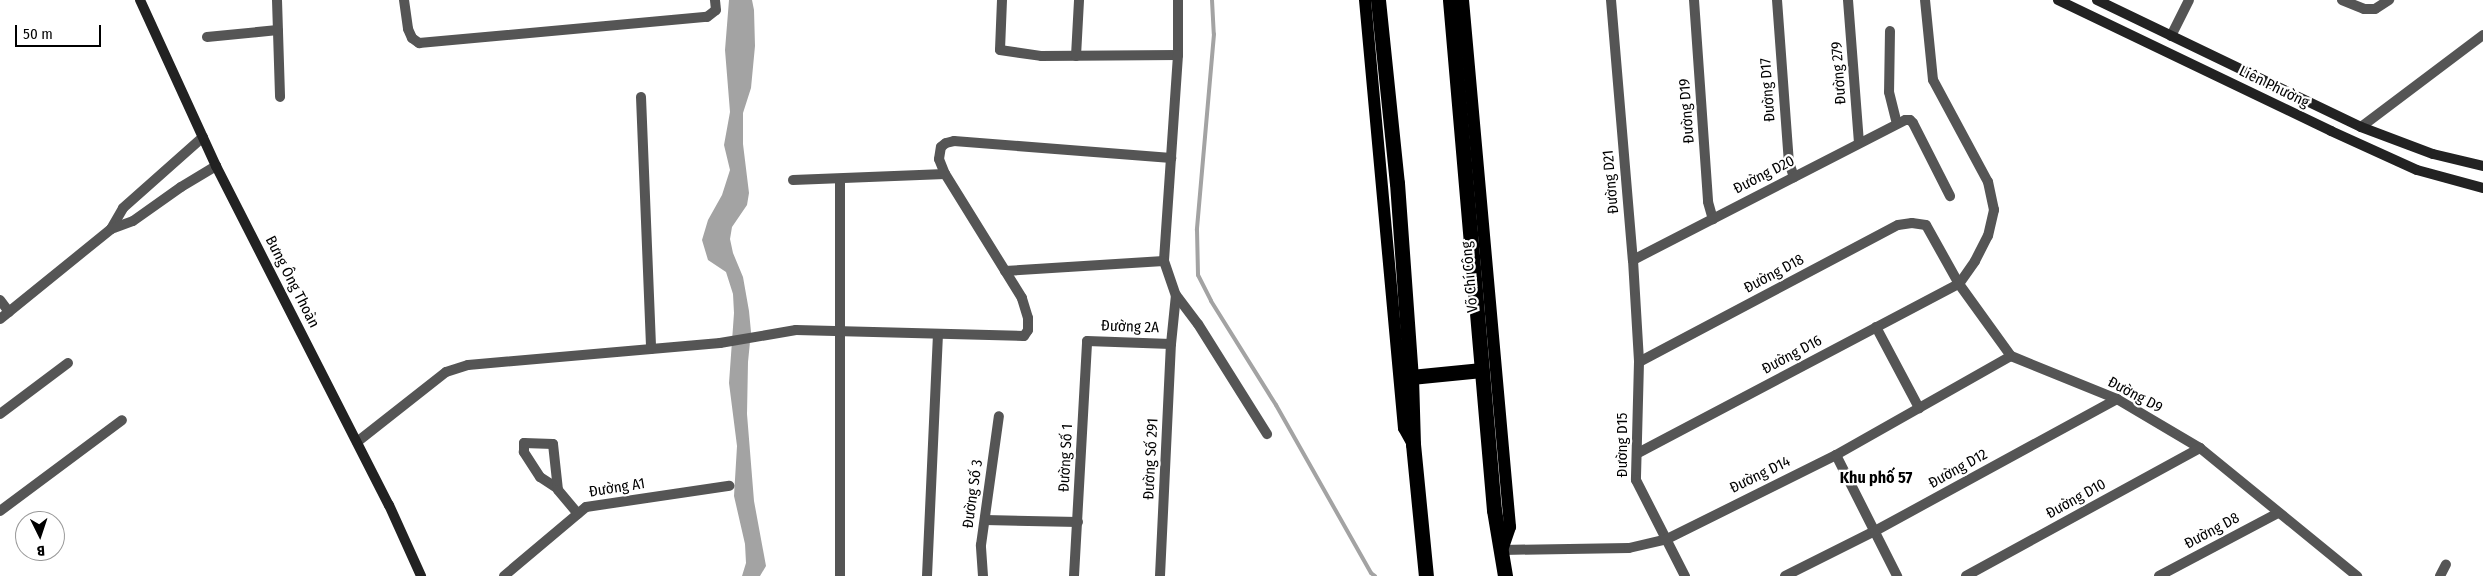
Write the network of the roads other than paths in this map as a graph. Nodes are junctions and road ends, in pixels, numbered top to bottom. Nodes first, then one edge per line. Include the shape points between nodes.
1 (140, 0) edge
2 (277, 0) edge
3 (404, 0) edge
4 (715, 0) edge
5 (1002, 0) edge
6 (1079, 0) edge
7 (1178, 0) edge
8 (1365, 0) edge
9 (1378, 0) edge
10 (1450, 0) edge
11 (1463, 0) edge
12 (1610, 0) edge
13 (1694, 0) edge
14 (1777, 0) edge
15 (1848, 0) edge
16 (1924, 0) edge
17 (2058, 0) edge
18 (2097, 0) edge
19 (2190, 0) edge
20 (2342, 0) edge
21 (2387, 1) edge
22 (278, 30) junction
23 (1890, 31) dead end
24 (2483, 35) edge
25 (2171, 36) junction
26 (207, 37) dead end
27 (1178, 55) junction
28 (1076, 56) junction
29 (280, 97) dead end
30 (641, 97) dead end
31 (1897, 123) junction
32 (2361, 127) junction
33 (203, 137) junction
34 (1859, 143) junction
35 (1171, 158) junction
36 (216, 166) junction
37 (2483, 166) edge
38 (945, 174) junction
39 (1794, 177) junction
40 (793, 180) dead end
41 (840, 180) junction
42 (2483, 188) edge
43 (1950, 196) dead end
44 (1714, 219) junction
45 (111, 229) junction
46 (1633, 260) junction
47 (1164, 261) junction
48 (1005, 271) junction
49 (1959, 284) junction
50 (1176, 296) junction
51 (0, 300) edge
52 (9, 312) junction
53 (0, 319) edge
54 (1876, 327) junction
55 (840, 331) junction
56 (938, 336) junction
57 (1087, 341) joint
58 (1171, 344) junction
59 (651, 349) junction
60 (2011, 356) junction
61 (1639, 362) junction
62 (68, 363) dead end
63 (1482, 370) junction
64 (1411, 377) junction
65 (2117, 399) junction
66 (1919, 408) junction
67 (0, 414) edge
68 (999, 416) dead end
69 (122, 420) dead end
70 (1266, 434) dead end
71 (357, 442) junction
72 (1413, 444) junction
73 (2200, 448) junction
74 (1638, 454) junction
75 (1836, 455) junction
76 (729, 486) dead end
77 (557, 488) junction
78 (0, 511) edge
79 (2278, 513) junction
80 (578, 514) junction
81 (985, 520) junction
82 (1078, 522) junction
83 (1875, 531) junction
84 (1665, 540) junction
85 (1502, 550) junction
86 (2446, 564) dead end
87 (1802, 572) edge
88 (420, 576) edge
89 (504, 576) edge
90 (840, 576) edge
91 (927, 576) edge
92 (983, 576) edge
93 (1074, 576) edge
94 (1160, 576) edge
95 (1426, 576) edge
96 (1505, 576) edge
97 (1685, 576) edge
98 (1785, 576) edge
99 (1898, 576) edge
100 (1966, 576) edge
101 (2159, 576) edge
102 (2357, 576) edge
103 (2440, 576) edge

1 - 33 street, Bưng Ông Thoàn
2 - 22 street
3 - 4 street via 408,29 419,44 707,17 716,10
5 - 28 street via 1000,50 1041,56
6 - 28 street
7 - 27 street
8 - 72 main road via 1404,428
9 - 64 highway via 1397,183
10 - 63 highway, Võ Chí Công
11 - 85 main road, Võ Chí Công via 1510,527
12 - 46 street, Đường D21
13 - 44 street, Đường D19 via 1708,202
14 - 39 street, Đường D17 via 1789,162
15 - 34 street, Đường 279
16 - 49 street via 1933,80 1988,182 1994,210 1988,236
17 - 42 street, Liên Phường via 2409,166
18 - 25 street, Liên Phường
19 - 25 street
20 - 21 street via 2364,10 2375,9
22 - 26 street
22 - 29 street
23 - 31 street via 1888,92
24 - 32 street
25 - 32 street, Liên Phường
27 - 28 street
27 - 35 street
30 - 59 street
31 - 34 street, Đường D20
31 - 43 street, Đường D20 via 1910,120
32 - 37 street, Liên Phường via 2433,154
33 - 36 street, Bưng Ông Thoàn
33 - 45 street via 123,208
34 - 39 street, Đường D20
35 - 38 street via 954,141 946,143 938,153
35 - 47 street
36 - 45 street via 133,221
36 - 71 street, Bưng Ông Thoàn
38 - 41 street
38 - 48 street
39 - 44 street, Đường D20
40 - 41 street
41 - 55 street
44 - 46 street, Đường D20
45 - 52 street
46 - 61 street, Đường D21
47 - 48 street
47 - 50 street
48 - 56 street via 1022,298 1028,318 1028,330 1024,336
49 - 54 street, Đường D16
49 - 60 street
49 - 61 street, Đường D18 via 1926,225 1898,225
50 - 58 street, Đường Số 291
50 - 70 street via 1198,324
51 - 52 street
52 - 53 street
54 - 66 street
54 - 74 street, Đường D16
55 - 56 street
55 - 59 street via 796,330
55 - 90 street
56 - 91 street
57 - 58 street, Đường 2A
57 - 82 street, Đường Số 1
58 - 94 street, Đường Số 291
59 - 71 street via 468,365 446,372
60 - 65 street, Đường D9
60 - 66 street, Đường D14
61 - 74 street, Đường D15
62 - 67 street
63 - 64 highway
63 - 85 highway, Võ Chí Công via 1494,510
64 - 72 highway
65 - 73 street, Đường D9
65 - 83 street, Đường D12
66 - 75 street, Đường D14
68 - 81 street, Đường Số 3
69 - 78 street
71 - 88 street, Bưng Ông Thoàn
72 - 95 highway
73 - 79 street, Đường D9
73 - 100 street, Đường D10
74 - 84 street, Đường D15 via 1636,480
75 - 83 street
75 - 84 street, Đường D14
76 - 80 street, Đường A1 via 586,507
77 - 77 street via 540,477 524,452 524,443 553,444
77 - 80 street
79 - 101 street, Đường D8
79 - 102 street, Đường D9
80 - 89 street, Đường A1
81 - 82 street
81 - 92 street, Đường Số 3 via 981,545
82 - 93 street, Đường Số 1
83 - 87 street, Đường D12
83 - 99 street
84 - 85 street, Đường D14 via 1629,548
84 - 97 street, Đường D15
85 - 96 highway, Võ Chí Công
86 - 103 street
87 - 98 street, Đường D12

